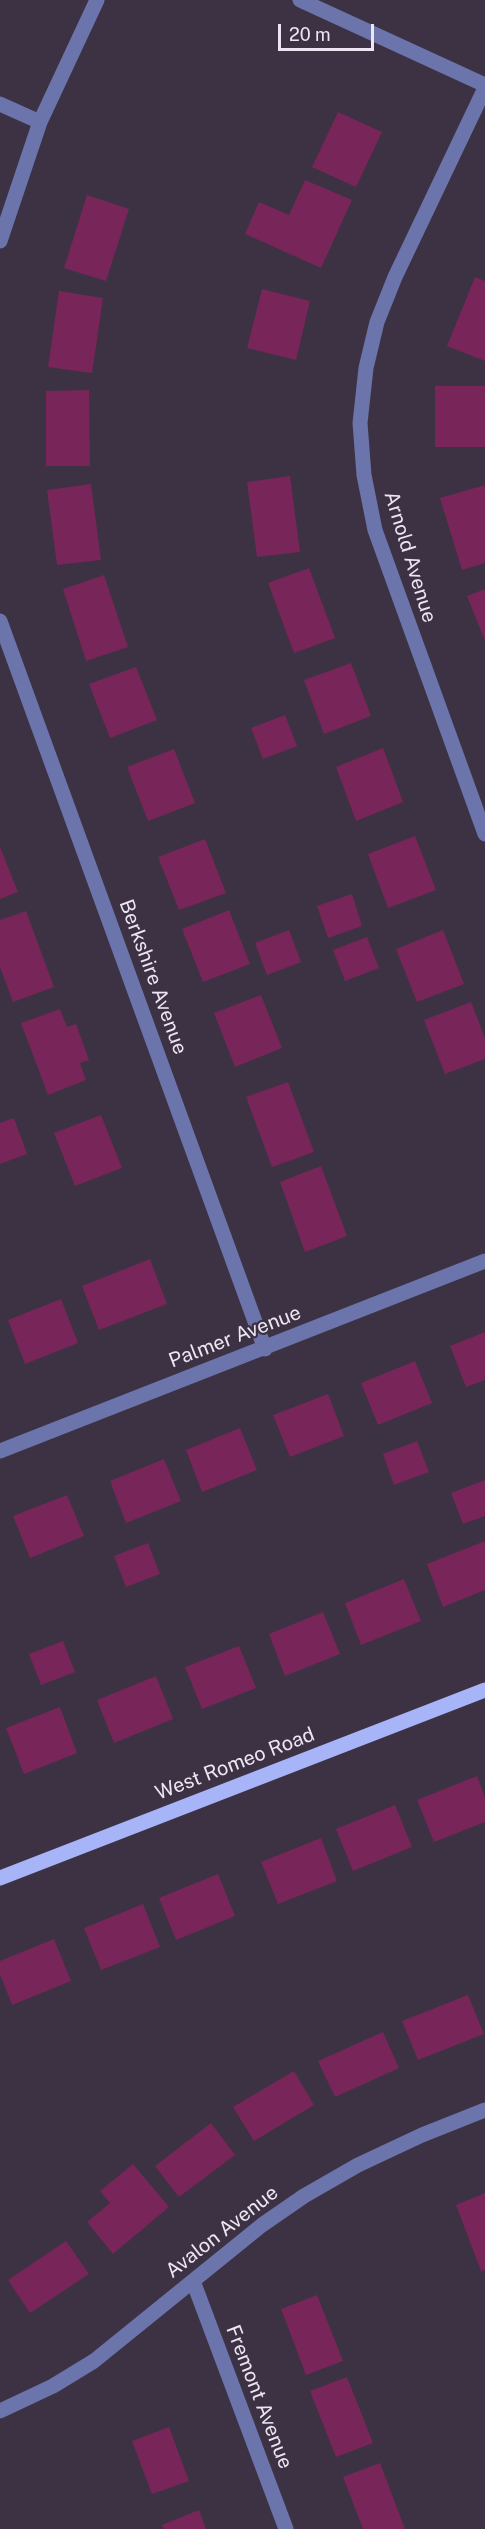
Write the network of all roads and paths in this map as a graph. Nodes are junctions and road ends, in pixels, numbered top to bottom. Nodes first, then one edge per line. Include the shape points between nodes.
1 (98, 0) edge
2 (300, 0) edge
3 (485, 87) edge
4 (0, 104) edge
5 (40, 122) junction
6 (0, 241) edge
7 (0, 621) edge
8 (485, 834) edge
9 (485, 1261) edge
10 (265, 1349) junction
11 (0, 1451) edge
12 (485, 1690) edge
13 (0, 1878) edge
14 (485, 2110) edge
15 (193, 2281) junction
16 (0, 2411) edge
17 (286, 2529) edge

1 - 5 street
2 - 3 street
3 - 8 street, Arnold Avenue via 377,322 366,368 360,423 364,475 375,530
4 - 5 street
5 - 6 street
7 - 10 street, Berkshire Avenue
9 - 10 street, Palmer Avenue
10 - 11 street, Palmer Avenue
12 - 13 main road, West Romeo Road
14 - 15 street, Avalon Avenue via 358,2164 262,2225
15 - 16 street, Avalon Avenue via 94,2361
15 - 17 street, Fremont Avenue

